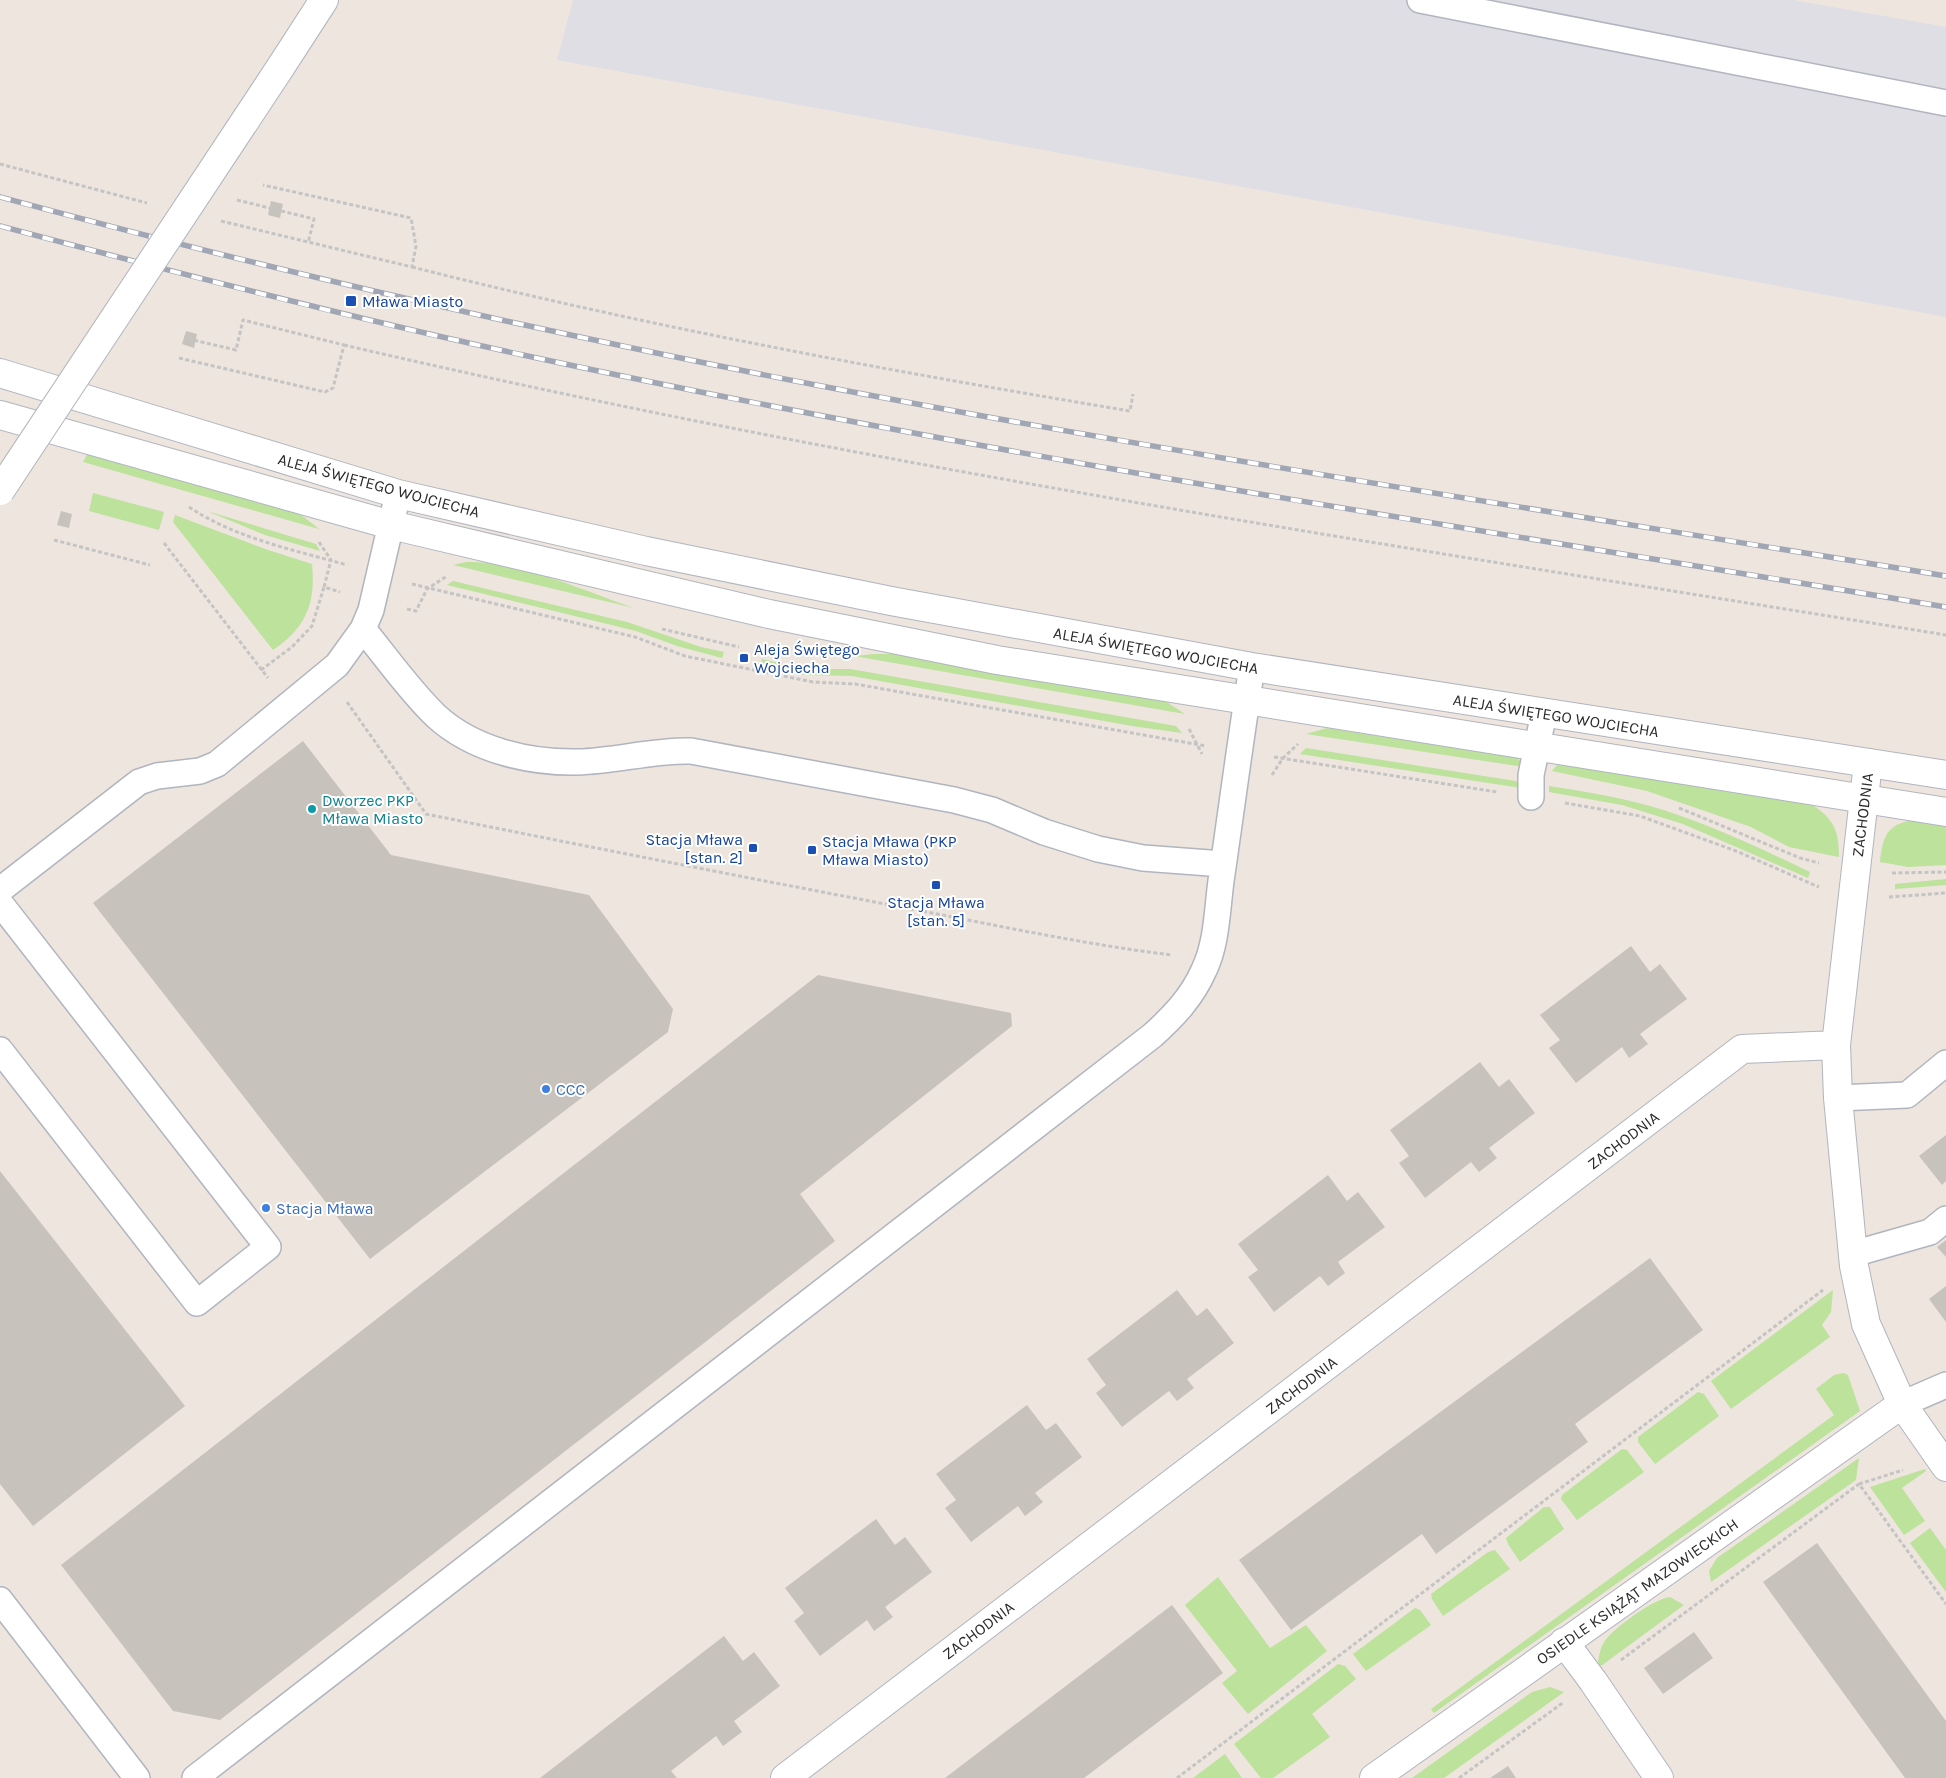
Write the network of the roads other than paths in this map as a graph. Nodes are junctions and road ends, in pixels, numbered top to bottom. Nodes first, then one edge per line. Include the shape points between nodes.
1 (324, 0) edge
2 (1420, 0) edge
3 (1946, 103) edge
4 (0, 374) edge
5 (0, 415) edge
6 (0, 491) edge
7 (398, 494) junction
8 (391, 525) junction
9 (363, 628) junction
10 (1252, 667) junction
11 (1246, 700) junction
12 (1544, 713) junction
13 (1537, 747) junction
14 (1868, 763) junction
15 (1946, 775) edge
16 (1531, 797) road end
17 (1864, 797) junction
18 (1946, 812) edge
19 (1223, 864) junction
20 (0, 890) edge
21 (0, 903) edge
22 (1836, 1045) junction
23 (0, 1050) edge
24 (1946, 1063) edge
25 (1838, 1098) junction
26 (1946, 1219) edge
27 (1853, 1260) junction
28 (1946, 1385) edge
29 (1902, 1404) junction
30 (1946, 1467) edge
31 (0, 1600) edge
32 (1564, 1642) junction
33 (137, 1778) edge
34 (194, 1778) edge
35 (784, 1778) edge
36 (1374, 1778) edge
37 (1659, 1778) edge

1 - 6 street, bridge
2 - 3 lane
4 - 7 street, ALEJA ŚWIĘTEGO WOJCIECHA
5 - 8 street, ALEJA ŚWIĘTEGO WOJCIECHA
7 - 8 lane
7 - 10 street, ALEJA ŚWIĘTEGO WOJCIECHA via 646,552
8 - 9 lane via 371,610
8 - 11 street, ALEJA ŚWIĘTEGO WOJCIECHA via 788,618 997,660
9 - 19 lane via 438,717 466,738 504,752 541,760 577,762 691,751 954,800 992,810 1044,832 1098,849 1143,858
9 - 20 lane via 337,664 216,764 200,771 157,776 139,782
10 - 11 lane
10 - 12 street, ALEJA ŚWIĘTEGO WOJCIECHA
11 - 13 street, ALEJA ŚWIĘTEGO WOJCIECHA
11 - 19 lane
12 - 13 lane
12 - 14 street, ALEJA ŚWIĘTEGO WOJCIECHA
13 - 16 lane via 1531,775
13 - 17 street, ALEJA ŚWIĘTEGO WOJCIECHA
14 - 15 street, ALEJA ŚWIĘTEGO WOJCIECHA
14 - 17 street, ZACHODNIA
17 - 18 street, ALEJA ŚWIĘTEGO WOJCIECHA
17 - 22 street, ZACHODNIA
19 - 34 lane via 1208,960 1190,995 1153,1036
21 - 23 lane via 268,1247 197,1303
22 - 25 street, ZACHODNIA
22 - 35 street, ZACHODNIA via 1742,1049
24 - 25 lane via 1907,1095
25 - 27 street, ZACHODNIA
26 - 27 lane via 1930,1232
27 - 29 street, ZACHODNIA via 1866,1324
28 - 29 lane
29 - 30 street, ZACHODNIA
29 - 32 street, OSIEDLE KSIĄŻĄT MAZOWIECKICH
31 - 33 lane
32 - 36 street, OSIEDLE KSIĄŻĄT MAZOWIECKICH
32 - 37 street

